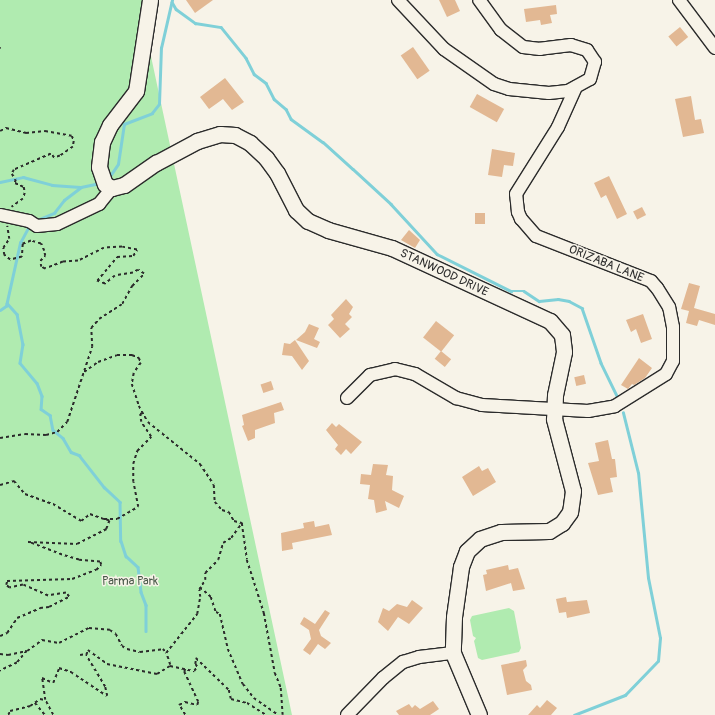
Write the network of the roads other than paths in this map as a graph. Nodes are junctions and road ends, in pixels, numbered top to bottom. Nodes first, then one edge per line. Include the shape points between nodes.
1 (150, 0) edge
2 (398, 0) edge
3 (479, 0) edge
4 (679, 0) edge
5 (715, 48) edge
6 (576, 87) junction
7 (112, 188) junction
8 (1, 215) edge
9 (347, 398) dead end
10 (554, 408) junction
11 (453, 654) junction
12 (347, 715) edge
13 (479, 715) edge

1 - 7 main road via 136,91 110,125 100,152 101,178
2 - 6 street via 444,49 494,84 524,92 558,92
3 - 6 street via 501,30 523,47 540,49 572,45 587,50 595,62 593,74 585,84
4 - 5 street
6 - 10 street, ORIZABA LANE via 558,127 516,194 518,212 536,236 651,281 664,297 672,318 672,361 660,380 615,406 581,412
7 - 8 street via 99,204 57,224 32,223
7 - 10 main road, STANWOOD DRIVE via 124,185 156,163 196,141 220,134 241,137 266,158 277,173 296,210 311,223 392,248 554,324 562,335 564,352
9 - 10 street, ORIZABA LANE via 370,375 395,369 415,374 464,401 501,407
10 - 11 main road, STANWOOD DRIVE via 556,430 573,491 570,512 562,523 550,531 494,534 480,539 470,547 464,557 458,581
11 - 12 street via 415,658 403,662 383,678
11 - 13 main road, STANWOOD DRIVE

